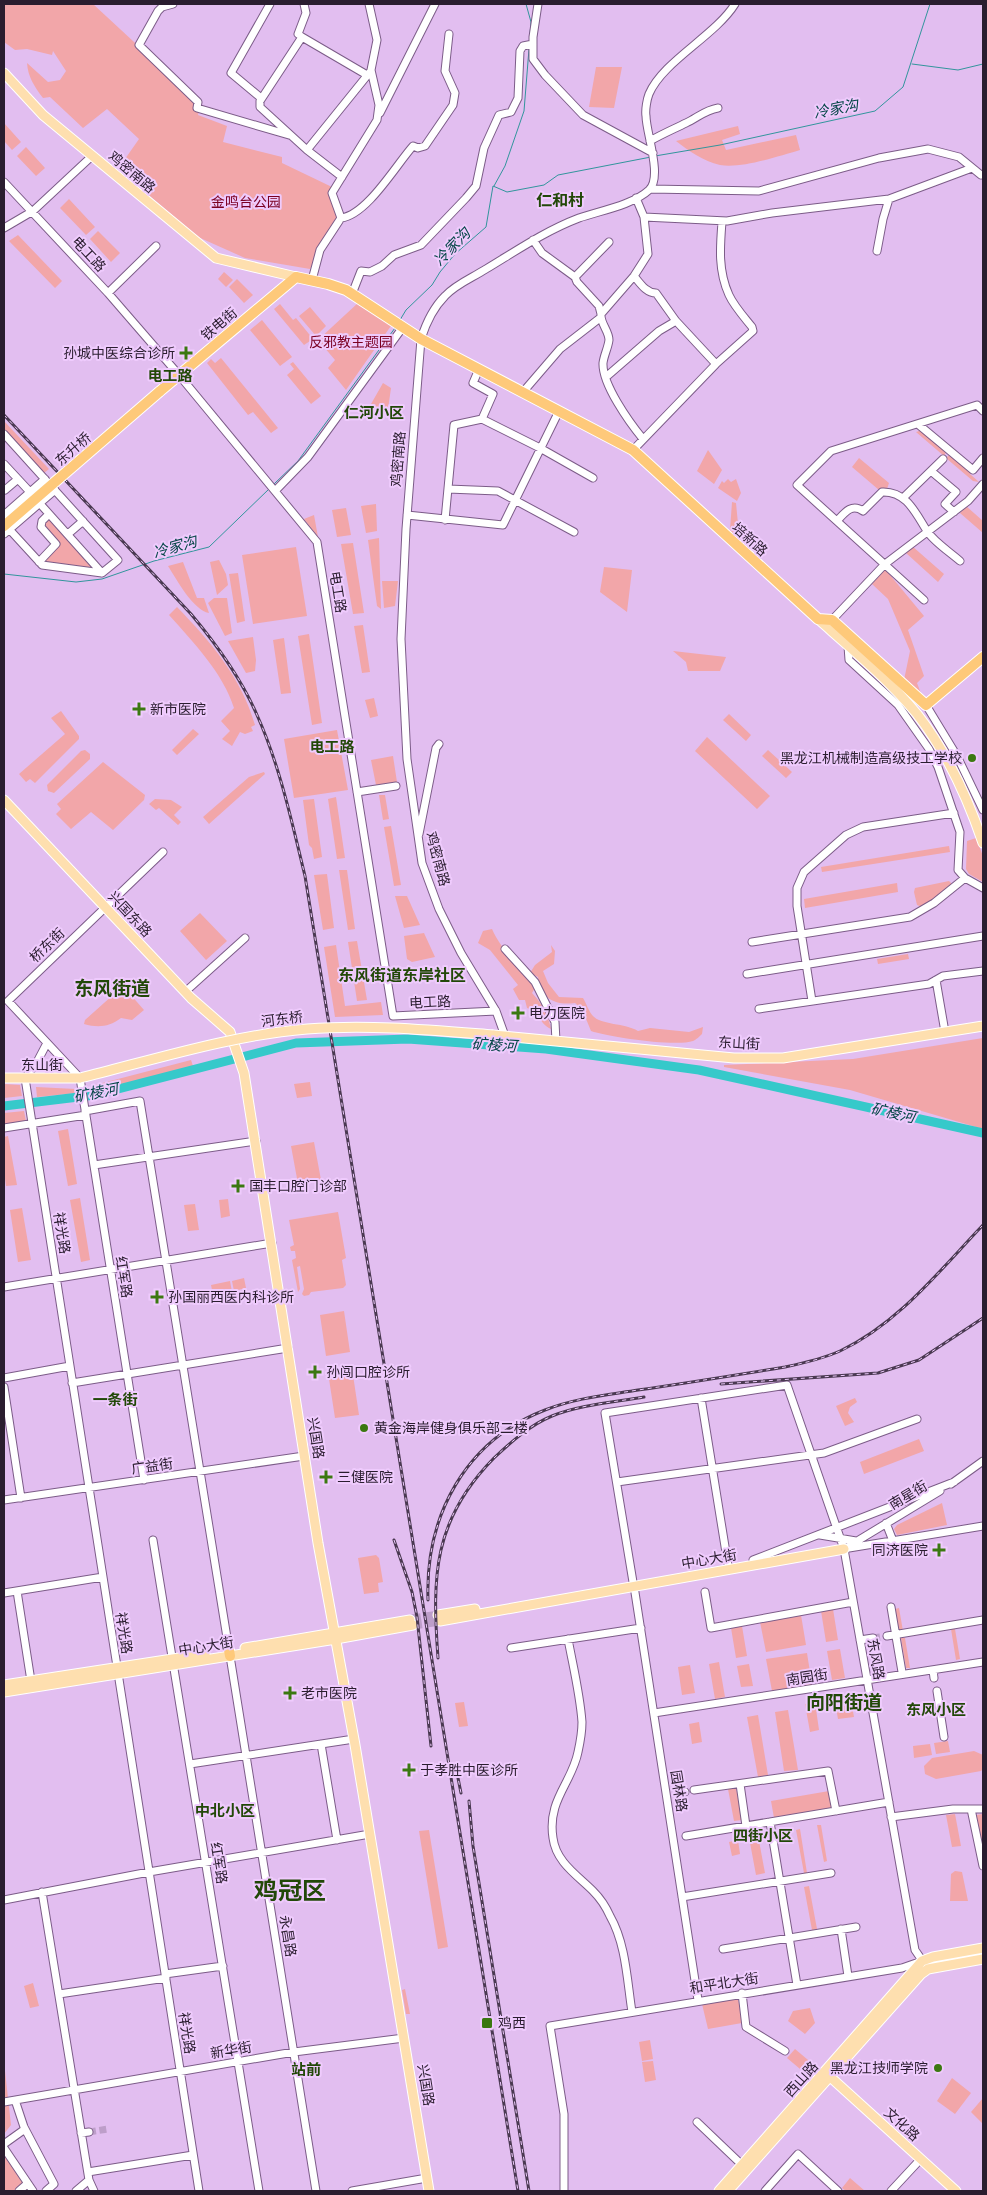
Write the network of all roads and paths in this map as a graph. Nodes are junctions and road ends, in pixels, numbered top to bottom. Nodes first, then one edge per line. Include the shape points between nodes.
1 (173, 4) edge
2 (270, 4) edge
3 (304, 4) edge
4 (435, 4) edge
5 (538, 4) edge
6 (735, 4) edge
7 (369, 5) edge
8 (449, 34) dead end
9 (302, 36) junction
10 (533, 44) junction
11 (369, 72) junction
12 (6, 79) edge
13 (261, 98) junction
14 (718, 108) dead end
15 (377, 120) junction
16 (291, 135) junction
17 (650, 141) junction
18 (307, 150) junction
19 (92, 156) junction
20 (653, 156) junction
21 (972, 168) junction
22 (981, 175) dead end
23 (342, 176) junction
24 (4, 182) edge
25 (651, 189) junction
26 (636, 198) junction
27 (890, 199) junction
28 (33, 211) junction
29 (644, 217) junction
30 (341, 218) junction
31 (722, 222) junction
32 (4, 228) edge
33 (533, 240) junction
34 (609, 242) dead end
35 (156, 246) dead end
36 (877, 251) dead end
37 (634, 276) junction
38 (296, 277) junction
39 (575, 277) junction
40 (312, 280) junction
41 (108, 293) junction
42 (352, 294) junction
43 (601, 316) junction
44 (676, 321) junction
45 (403, 327) junction
46 (421, 339) junction
47 (716, 364) junction
48 (479, 369) junction
49 (179, 375) junction
50 (606, 377) junction
51 (159, 392) joint
52 (523, 392) junction
53 (980, 404) edge
54 (559, 411) junction
55 (983, 411) edge
56 (482, 419) junction
57 (919, 425) junction
58 (4, 434) edge
59 (643, 438) junction
60 (540, 448) junction
61 (633, 450) junction
62 (983, 458) edge
63 (943, 459) dead end
64 (4, 464) edge
65 (931, 471) junction
66 (593, 478) dead end
67 (18, 479) junction
68 (45, 479) junction
69 (983, 484) edge
70 (4, 489) edge
71 (448, 489) junction
72 (55, 490) junction
73 (275, 491) junction
74 (30, 492) junction
75 (903, 498) junction
76 (515, 500) junction
77 (42, 506) dead end
78 (954, 512) junction
79 (49, 514) junction
80 (4, 515) edge
81 (407, 515) junction
82 (445, 520) junction
83 (83, 521) junction
84 (837, 521) junction
85 (6, 530) edge
86 (574, 532) dead end
87 (928, 532) junction
88 (68, 534) junction
89 (960, 561) dead end
90 (39, 562) junction
91 (885, 564) junction
92 (102, 572) junction
93 (924, 600) dead end
94 (818, 619) junction
95 (832, 620) junction
96 (848, 646) junction
97 (983, 657) edge
98 (926, 705) junction
99 (439, 744) dead end
100 (396, 786) dead end
101 (357, 792) junction
102 (4, 800) edge
103 (983, 810) edge
104 (954, 812) junction
105 (417, 841) junction
106 (983, 843) edge
107 (163, 852) dead end
108 (965, 878) junction
109 (983, 888) edge
110 (105, 908) junction
111 (801, 935) junction
112 (983, 936) edge
113 (245, 938) dead end
114 (752, 942) dead end
115 (505, 949) dead end
116 (806, 965) junction
117 (983, 971) edge
118 (747, 974) dead end
119 (936, 980) junction
120 (185, 992) junction
121 (812, 1000) junction
122 (759, 1009) dead end
123 (496, 1011) junction
124 (983, 1026) edge
125 (945, 1032) junction
126 (493, 1035) joint
127 (505, 1036) junction
128 (556, 1041) junction
129 (47, 1043) junction
130 (235, 1047) joint
131 (4, 1078) edge
132 (25, 1078) junction
133 (80, 1081) junction
134 (86, 1113) junction
135 (32, 1124) junction
136 (4, 1128) edge
137 (256, 1141) junction
138 (150, 1157) junction
139 (94, 1165) junction
140 (272, 1243) junction
141 (166, 1261) junction
142 (111, 1270) junction
143 (56, 1278) junction
144 (4, 1287) edge
145 (288, 1348) junction
146 (183, 1365) junction
147 (70, 1366) junction
148 (127, 1374) junction
149 (4, 1378) edge
150 (72, 1383) junction
151 (4, 1387) edge
152 (701, 1398) junction
153 (917, 1419) dead end
154 (304, 1456) junction
155 (812, 1456) junction
156 (983, 1461) edge
157 (712, 1469) junction
158 (200, 1471) junction
159 (144, 1480) junction
160 (617, 1482) junction
161 (954, 1482) junction
162 (89, 1488) junction
163 (21, 1498) junction
164 (4, 1500) edge
165 (886, 1523) junction
166 (983, 1526) edge
167 (836, 1528) junction
168 (819, 1534) junction
169 (840, 1538) junction
170 (152, 1540) dead end
171 (856, 1542) junction
172 (890, 1542) junction
173 (844, 1549) junction
174 (753, 1560) joint
175 (728, 1565) junction
176 (103, 1577) junction
177 (634, 1584) junction
178 (17, 1591) junction
179 (4, 1592) edge
180 (704, 1592) dead end
181 (853, 1602) junction
182 (891, 1607) dead end
183 (439, 1618) tunnel mouth
184 (983, 1620) edge
185 (413, 1622) tunnel mouth
186 (641, 1628) junction
187 (896, 1634) junction
188 (336, 1636) junction
189 (887, 1636) tunnel mouth
190 (873, 1638) tunnel mouth
191 (568, 1639) junction
192 (860, 1640) junction
193 (510, 1648) dead end
194 (229, 1649) junction
195 (174, 1662) junction
196 (983, 1662) edge
197 (933, 1670) junction
198 (117, 1671) junction
199 (902, 1672) dead end
200 (934, 1678) dead end
201 (867, 1680) junction
202 (31, 1681) junction
203 (4, 1685) edge
204 (936, 1691) dead end
205 (4, 1692) edge
206 (654, 1713) junction
207 (944, 1738) dead end
208 (354, 1739) junction
209 (321, 1744) junction
210 (246, 1756) junction
211 (190, 1764) junction
212 (740, 1784) junction
213 (694, 1790) dead end
214 (889, 1802) junction
215 (971, 1808) junction
216 (983, 1809) edge
217 (836, 1811) junction
218 (891, 1817) junction
219 (770, 1822) junction
220 (746, 1826) junction
221 (370, 1834) junction
222 (686, 1836) dead end
223 (337, 1840) junction
224 (262, 1853) junction
225 (206, 1862) junction
226 (983, 1866) edge
227 (149, 1872) junction
228 (831, 1873) dead end
229 (780, 1882) junction
230 (42, 1892) junction
231 (682, 1897) junction
232 (4, 1900) edge
233 (856, 1927) dead end
234 (841, 1929) junction
235 (789, 1938) junction
236 (983, 1948) edge
237 (723, 1949) dead end
238 (915, 1950) junction
239 (981, 1962) edge
240 (223, 1966) junction
241 (919, 1968) junction
242 (165, 1976) junction
243 (848, 1976) junction
244 (797, 1985) junction
245 (742, 1993) junction
246 (59, 1994) junction
247 (698, 2000) junction
248 (632, 2012) junction
249 (404, 2035) junction
250 (294, 2050) junction
251 (785, 2051) dead end
252 (238, 2060) junction
253 (180, 2070) junction
254 (827, 2076) junction
255 (75, 2088) junction
256 (4, 2097) edge
257 (15, 2100) junction
258 (4, 2102) edge
259 (697, 2122) dead end
260 (26, 2130) junction
261 (4, 2144) edge
262 (4, 2148) edge
263 (194, 2155) junction
264 (742, 2165) junction
265 (921, 2165) junction
266 (88, 2176) junction
267 (427, 2178) junction
268 (27, 2184) junction
269 (833, 2190) edge
270 (18, 2191) edge
271 (33, 2191) edge
272 (46, 2191) edge
273 (76, 2191) edge
274 (94, 2191) edge
275 (199, 2191) edge
276 (259, 2191) edge
277 (316, 2191) edge
278 (352, 2191) edge
279 (429, 2191) edge
280 (564, 2191) edge
281 (719, 2191) edge
282 (728, 2191) edge
283 (765, 2191) edge
284 (890, 2191) edge
285 (948, 2191) edge
286 (956, 2191) edge

1 - 16 street via 158,11 139,46 198,102 197,108
2 - 13 street via 231,73
3 - 9 street via 306,14 298,34
4 - 15 street
5 - 10 street
6 - 17 street via 702,39 661,74 649,94 646,116
7 - 11 street via 377,40
8 - 30 street via 444,71 455,93 453,105 424,146 413,146 382,187 350,217
9 - 11 street
9 - 13 street
10 - 20 street via 533,59 583,116
10 - 42 street via 523,46 520,51 518,98 510,112 499,115 492,128 476,186 421,244 394,255 370,272 361,271
11 - 15 street via 379,105
11 - 18 street
12 - 19 main road, 鸡密南路 via 43,116
13 - 16 street via 260,107
14 - 17 street via 707,110
15 - 23 street
16 - 18 street
17 - 20 street
18 - 23 street
19 - 28 street
19 - 38 main road, 鸡密南路 via 216,258
20 - 25 street
21 - 22 street
21 - 25 street via 959,157 928,149 879,158 759,191
21 - 27 street
23 - 30 street via 332,193
24 - 28 street, 电工路
25 - 26 street
26 - 29 street
26 - 33 street via 556,226
27 - 31 street
27 - 36 street
28 - 32 street
28 - 41 street, 电工路
29 - 31 street
29 - 37 street via 648,254
30 - 40 street via 320,250
31 - 47 street via 719,259 725,284 729,296 753,331
33 - 39 street via 542,253
33 - 46 street via 460,283 444,297
34 - 39 street
35 - 41 street
37 - 43 street
37 - 44 street via 644,288 656,293
38 - 40 highway, 鸡密南路
38 - 49 highway, 铁电街
39 - 43 street via 599,306
40 - 42 highway, 鸡密南路
41 - 49 street, 电工路
42 - 45 highway, 鸡密南路
43 - 50 street via 609,340 603,362
43 - 52 street via 560,349
44 - 47 street
44 - 50 street via 659,331
45 - 46 highway, 鸡密南路
45 - 73 street via 312,452
46 - 48 highway, 培新路
46 - 81 street, 鸡密南路
47 - 59 street
48 - 52 highway, 培新路
48 - 56 street via 473,384 494,394
49 - 51 highway, 铁电街
49 - 73 street, 电工路
50 - 59 street via 625,418
51 - 85 highway, 东升桥, bridge
52 - 54 highway, 培新路
53 - 55 street
53 - 57 street
54 - 60 street
54 - 61 highway, 培新路
56 - 60 street
56 - 71 street via 454,425
57 - 62 street via 973,470
57 - 84 street via 831,452 797,485
58 - 68 street
59 - 61 street
60 - 66 street
60 - 76 street
61 - 94 highway, 培新路
63 - 65 street
64 - 67 street
65 - 75 street
65 - 78 street via 956,492 945,504
67 - 70 street
67 - 74 street
68 - 72 street
68 - 74 street
69 - 78 street
71 - 76 street via 498,491
71 - 82 street
72 - 83 street
72 - 85 street
73 - 101 street, 电工路 via 317,542
74 - 80 street
75 - 84 street via 882,492 864,511 852,508
75 - 87 street via 915,509
76 - 82 street via 502,525
76 - 86 street
77 - 79 street
78 - 87 street
79 - 88 street
79 - 90 street via 41,527 56,544
81 - 82 street
81 - 105 street, 鸡密南路 via 401,639 407,758
83 - 88 street
83 - 92 street via 118,560
84 - 91 street
85 - 90 street
87 - 89 street
87 - 91 street
88 - 92 street
90 - 92 street
91 - 93 street
91 - 95 street
94 - 95 highway
94 - 96 main road, 培新路
95 - 98 highway
96 - 104 street via 848,660 898,705 928,749
96 - 106 main road, 培新路 via 917,715 946,759 975,818
97 - 98 highway
98 - 103 street via 957,756
99 - 105 street
100 - 101 street
101 - 123 street, 电工路 via 393,1016
102 - 110 main road, 兴国东路
104 - 108 street via 960,832 958,870
104 - 111 street via 867,826 846,835 804,872 797,888
105 - 123 street, 鸡密南路 via 439,909
107 - 110 street, 桥东街
108 - 109 street
108 - 111 street via 910,917
110 - 120 main road, 兴国东路
110 - 129 street, 桥东街 via 8,1001
111 - 114 street
111 - 116 street
112 - 116 street
113 - 120 street
115 - 128 street via 535,982 556,1022
116 - 118 street
116 - 121 street
117 - 119 street via 943,976
119 - 121 street via 929,984
119 - 125 street
120 - 130 main road, 兴国东路 via 230,1032
121 - 122 street
123 - 127 street, 鸡密南路
124 - 125 main road, 东山街
125 - 128 main road, 东山街 via 762,1059
126 - 127 main road, 东山街
126 - 133 main road, 河东桥, bridge via 380,1028 307,1029 252,1036
127 - 128 main road, 东山街
129 - 132 street
129 - 133 street
130 - 137 main road, 兴国路 via 244,1072
131 - 132 main road, 东山街
132 - 133 main road, 东山街
132 - 135 street, 祥光路
133 - 134 street, 红军路
134 - 135 street
134 - 138 street via 140,1100
134 - 139 street, 红军路
135 - 136 street
135 - 143 street, 祥光路
137 - 138 street
137 - 140 main road, 兴国路
138 - 139 street
138 - 141 street
139 - 142 street, 红军路
140 - 141 street
140 - 145 main road, 兴国路
141 - 142 street
141 - 146 street
142 - 143 street
142 - 148 street, 红军路
143 - 144 street
143 - 147 street, 祥光路
145 - 146 street
145 - 154 main road, 兴国路
146 - 148 street
146 - 158 street, 永昌路
147 - 149 street
147 - 150 street, 祥光路
148 - 150 street
148 - 159 street, 红军路
150 - 162 street, 祥光路
151 - 163 street
152 - 155 street, 东风路 via 787,1386
152 - 157 street
152 - 160 street, 园林路 via 605,1413
153 - 155 street
154 - 158 street, 广益街
154 - 188 main road, 兴国路
155 - 157 street
155 - 167 street, 东风路
156 - 161 street, 南星街
157 - 160 street
157 - 175 street
158 - 159 street, 广益街
158 - 194 street, 永昌路
159 - 162 street, 广益街
160 - 177 street, 园林路
161 - 165 street, 南星街
161 - 167 street
162 - 163 street, 广益街
162 - 176 street, 祥光路
163 - 164 street, 广益街
165 - 171 street, 南星街
165 - 172 street
166 - 172 street, 中心大街
167 - 168 street
167 - 169 street, 东风路
168 - 169 street
168 - 174 street
169 - 171 street
169 - 173 street, 东风路
170 - 195 street, 红军路
171 - 172 street
171 - 173 street, 南星街
172 - 173 street, 中心大街
173 - 177 main road, 中心大街
173 - 181 street, 东风路
174 - 175 main road, 中心大街
175 - 177 main road, 中心大街
176 - 178 street
176 - 198 street, 祥光路
177 - 183 main road, 中心大街
177 - 186 street, 园林路
178 - 179 street
178 - 202 street
180 - 181 street via 711,1628
181 - 192 street, 东风路
182 - 187 street
184 - 187 street
185 - 188 main road, 中心大街
186 - 191 street
186 - 206 street, 园林路
187 - 189 street
187 - 199 street
188 - 194 main road, 中心大街
188 - 208 main road, 兴国路
190 - 192 street
191 - 193 street
191 - 248 street via 582,1723 575,1764 556,1804 553,1840 569,1869 594,1892 612,1918 622,1951
192 - 201 street, 东风路
194 - 195 main road, 中心大街
194 - 210 street, 永昌路
195 - 198 main road, 中心大街
195 - 211 street, 红军路
196 - 197 street, 南园街
197 - 200 street
197 - 201 street, 南园街
198 - 202 main road, 中心大街
198 - 205 main road, 中心大街
198 - 227 street, 祥光路
201 - 206 street, 南园街
201 - 214 street, 东风路
202 - 203 main road, 中心大街
204 - 207 street
206 - 231 street, 园林路
208 - 209 street
208 - 221 main road, 兴国路
209 - 210 street
209 - 223 street
210 - 211 street
210 - 224 street, 永昌路
211 - 225 street, 红军路
212 - 213 street
212 - 217 street via 828,1770
212 - 220 street
214 - 217 street
214 - 218 street, 东风路
215 - 216 street
215 - 218 street
215 - 226 street
217 - 219 street
218 - 238 street, 东风路
219 - 220 street
219 - 229 street
220 - 222 street
221 - 223 street
221 - 249 main road, 兴国路
223 - 224 street
224 - 225 street
224 - 250 street, 永昌路
225 - 227 street
225 - 240 street, 红军路
227 - 230 street
227 - 242 street, 祥光路
228 - 229 street
229 - 231 street
229 - 235 street
230 - 232 street
230 - 246 street
231 - 247 street, 园林路
233 - 234 street
234 - 235 street
234 - 243 street
235 - 237 street
235 - 244 street
236 - 241 main road, 和平北大街 via 933,1957
238 - 241 street, 东风路
238 - 241 street
239 - 241 main road, 和平北大街
240 - 242 street
240 - 252 street, 红军路
241 - 243 street, 和平北大街
241 - 254 main road, 西山路
241 - 254 main road, 西山路
242 - 246 street
242 - 253 street, 祥光路
243 - 244 street, 和平北大街
244 - 245 street, 和平北大街
245 - 247 street, 和平北大街
245 - 251 street via 746,2027
246 - 255 street
247 - 248 street, 和平北大街
248 - 280 street, 和平北大街 via 550,2026 564,2114
249 - 250 street, 新华街
249 - 267 main road, 兴国路
250 - 252 street, 新华街
250 - 277 street, 永昌路
252 - 253 street, 新华街
252 - 276 street, 红军路
253 - 255 street, 新华街
253 - 263 street, 祥光路
254 - 264 main road, 西山路
254 - 265 main road, 文化路
254 - 282 main road, 西山路
255 - 256 street, 新华街
255 - 257 street, 新华街
255 - 266 street via 85,2132
257 - 258 street, 新华街
257 - 260 street
259 - 264 street
260 - 261 street
260 - 272 street via 54,2184
262 - 268 street
263 - 266 street
263 - 275 street, 祥光路
264 - 281 main road, 西山路
265 - 284 street
265 - 285 main road, 文化路
265 - 286 main road, 文化路
266 - 273 street
266 - 274 street
267 - 278 street
267 - 279 main road, 兴国路
268 - 270 street
268 - 271 street
269 - 283 street via 798,2154

